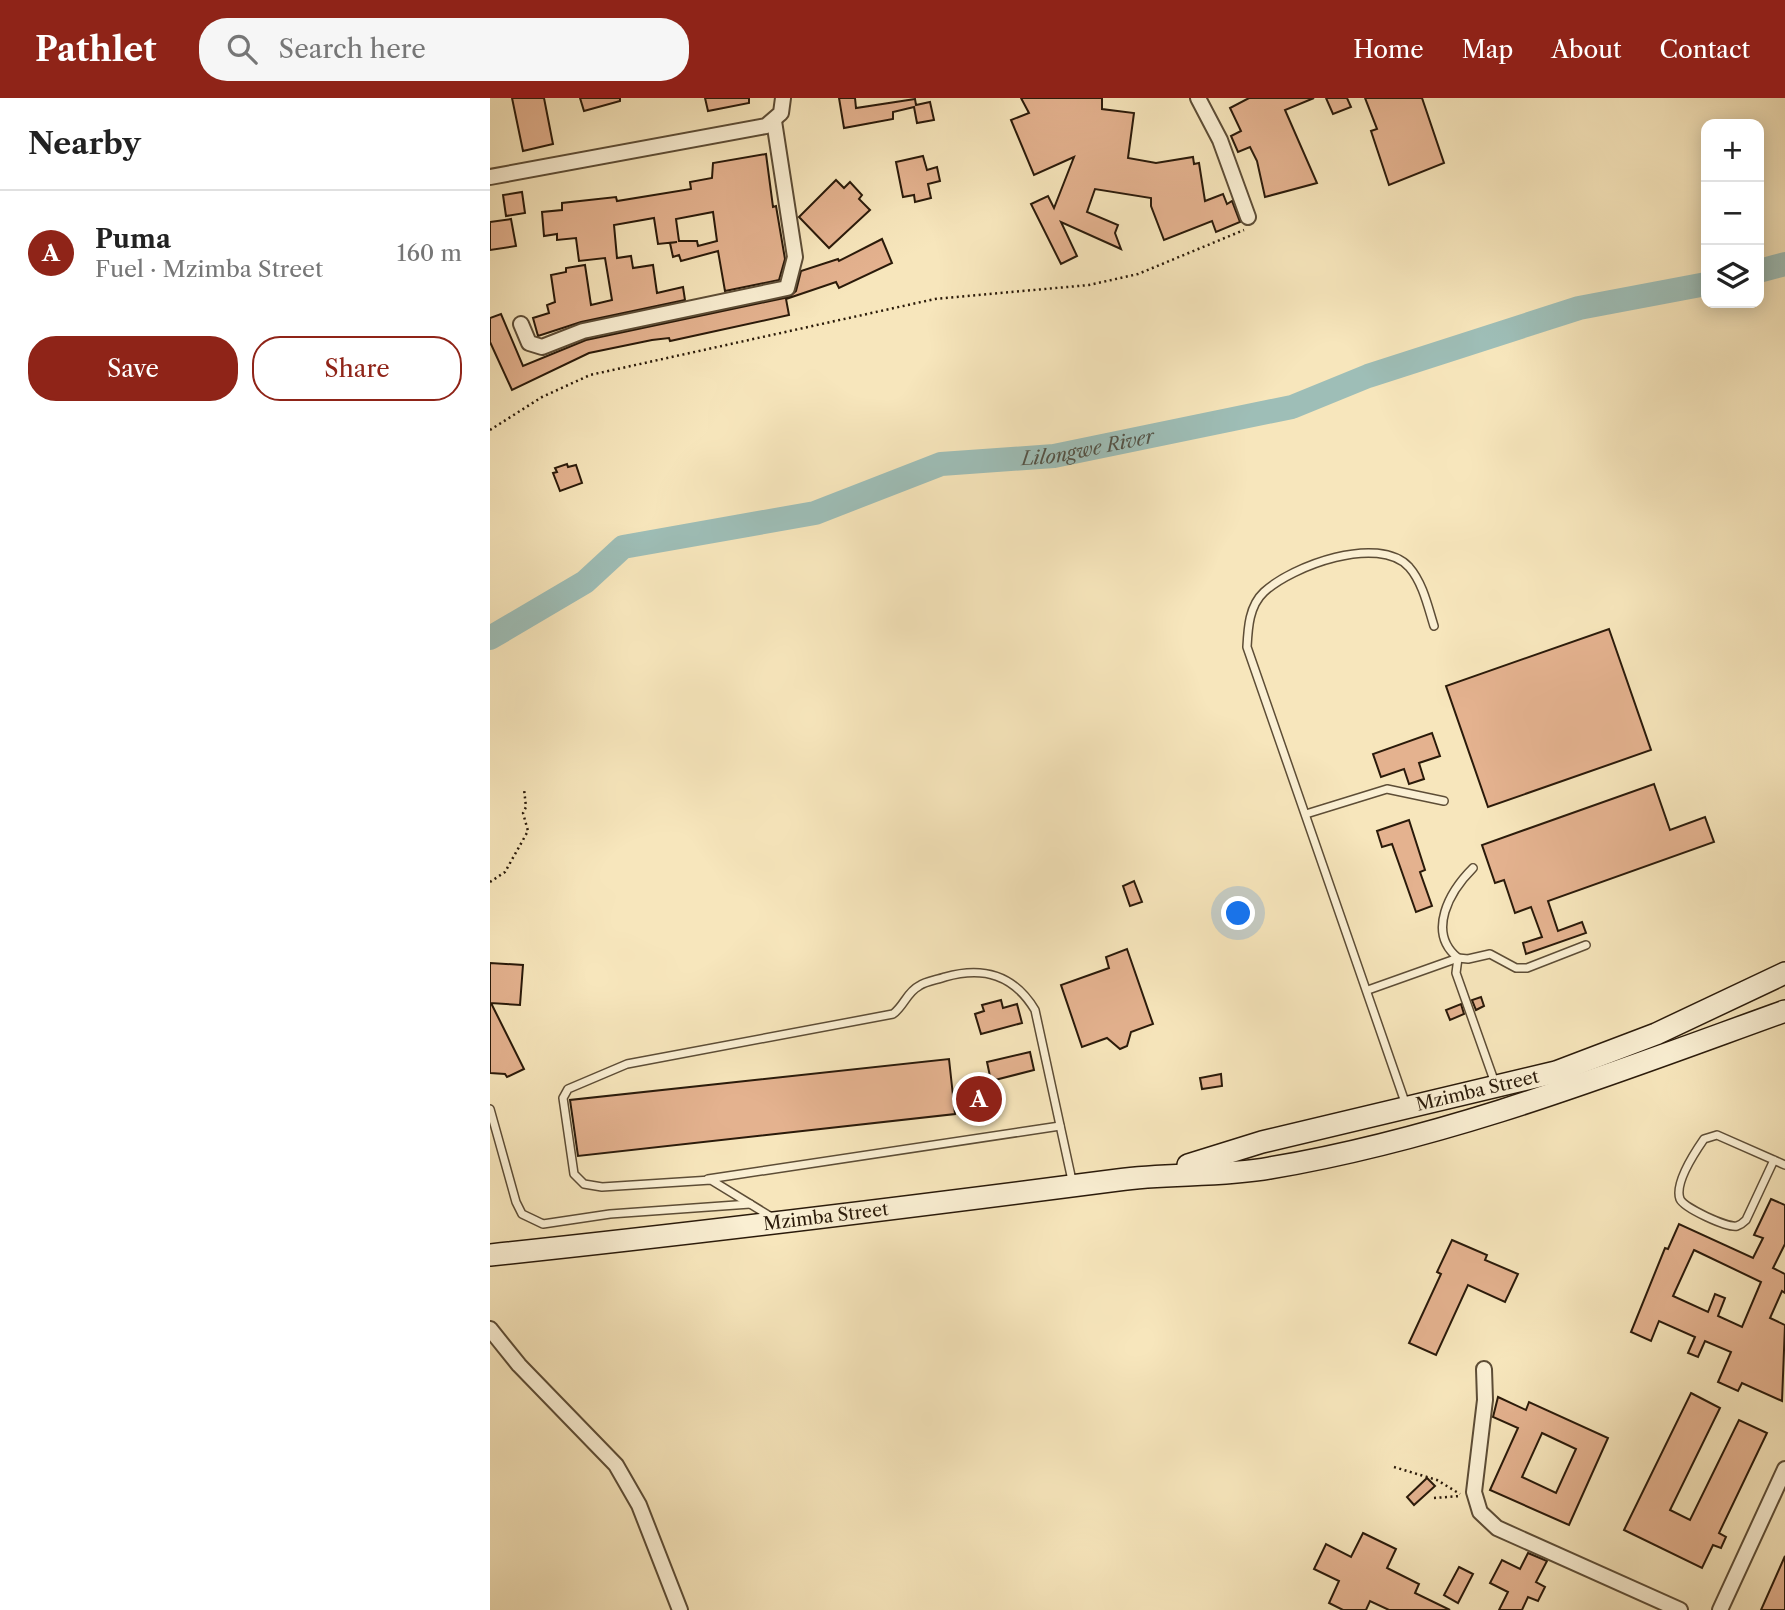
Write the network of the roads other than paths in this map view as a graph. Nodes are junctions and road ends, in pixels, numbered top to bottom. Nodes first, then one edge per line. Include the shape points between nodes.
1 (783, 98) edge
2 (1198, 98) edge
3 (774, 121) junction
4 (490, 177) edge
5 (1248, 217) road end
6 (521, 324) dead end
7 (1434, 626) dead end
8 (1444, 801) dead end
9 (1306, 814) junction
10 (1473, 868) dead end
11 (1586, 945) dead end
12 (1458, 958) junction
13 (1785, 973) edge
14 (1368, 990) junction
15 (1785, 1010) edge
16 (1496, 1087) junction
17 (490, 1109) edge
18 (1408, 1109) junction
19 (1060, 1126) junction
20 (1774, 1160) junction
21 (1785, 1165) edge
22 (1159, 1174) junction
23 (704, 1180) junction
24 (1073, 1186) junction
25 (751, 1204) junction
26 (781, 1224) junction
27 (490, 1255) edge
28 (490, 1329) edge
29 (1484, 1369) dead end
30 (1785, 1469) edge
31 (680, 1610) edge
32 (1666, 1610) edge
33 (1681, 1610) edge
34 (1720, 1610) edge

1 - 3 street via 781,113
2 - 5 street via 1220,140
3 - 4 street
3 - 6 street via 795,257 787,288 583,331 542,347 529,343
7 - 9 lane via 1408,565 1376,551 1334,557 1296,571 1263,593 1249,617 1247,647
8 - 9 lane via 1387,789
9 - 14 lane
10 - 12 lane via 1455,886 1443,923 1444,938
11 - 12 lane via 1527,968 1516,968 1490,954
12 - 14 lane
12 - 16 lane via 1457,973
13 - 16 street, Mzimba Street via 1656,1034 1556,1072
14 - 18 lane
15 - 22 street, Mzimba Street via 1504,1112 1416,1136 1268,1169
16 - 18 street, Mzimba Street
17 - 25 lane via 516,1202 531,1220 543,1224 610,1214
18 - 22 street, Mzimba Street via 1262,1142
19 - 23 lane
19 - 23 lane via 1035,1010 1026,995 998,974 959,973 918,986 893,1014 627,1064 568,1089 563,1098 574,1174 584,1184 603,1187
19 - 24 lane
20 - 20 lane via 1717,1135 1704,1139 1679,1197 1685,1206 1739,1226
20 - 21 lane
22 - 24 street, Mzimba Street
23 - 25 lane via 718,1183
24 - 26 street, Mzimba Street
25 - 26 lane
26 - 27 street, Mzimba Street
28 - 31 street via 617,1465 639,1505
29 - 33 street via 1485,1400 1474,1492 1480,1512 1497,1528
30 - 34 street
32 - 33 street

